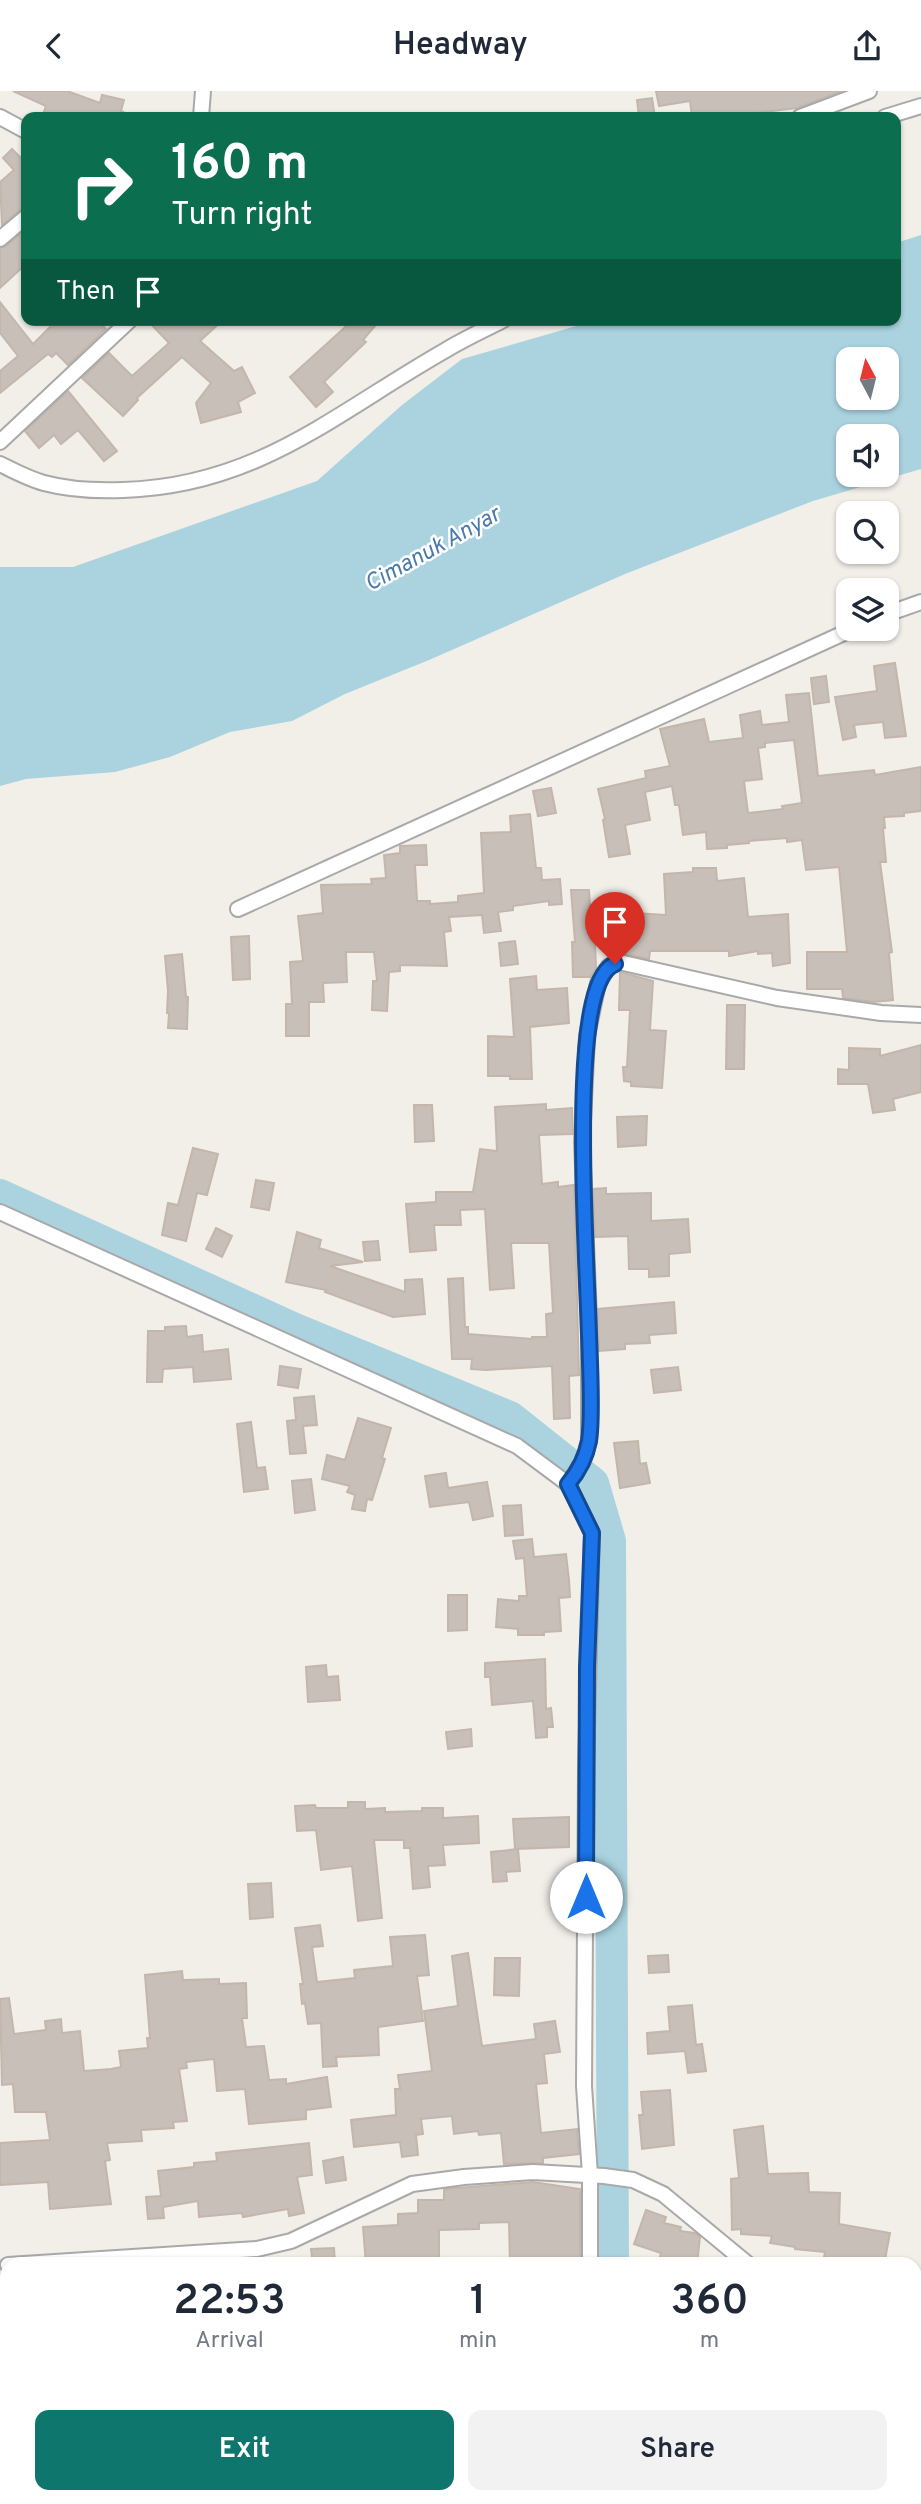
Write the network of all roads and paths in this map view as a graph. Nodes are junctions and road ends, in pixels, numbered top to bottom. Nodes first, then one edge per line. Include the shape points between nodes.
1 (203, 91) edge
2 (869, 91) edge
3 (921, 106) edge
4 (201, 112) edge
5 (813, 112) edge
6 (901, 112) edge
7 (0, 117) edge
8 (21, 128) edge
9 (21, 221) edge
10 (0, 239) edge
11 (124, 326) edge
12 (492, 326) edge
13 (0, 442) edge
14 (0, 464) edge
15 (921, 602) edge
16 (899, 610) edge
17 (836, 637) edge
18 (238, 909) dead end
19 (921, 1015) edge
20 (0, 1212) edge
21 (571, 1481) junction
22 (597, 2175) junction
23 (110, 2257) edge
24 (591, 2257) edge
25 (739, 2257) edge

1 - 4 street
2 - 5 street
3 - 6 street
7 - 8 street
9 - 10 street
11 - 13 street
12 - 14 street via 276,453 197,482 89,491 43,483
15 - 16 street
17 - 18 street
19 - 21 street via 777,998 619,963 603,972 587,1036 582,1142 589,1441
20 - 21 street via 517,1446
21 - 22 street via 592,1533 584,2086
22 - 23 street via 533,2172 412,2184 291,2241 257,2249
22 - 24 street
22 - 25 street via 633,2180 663,2194

